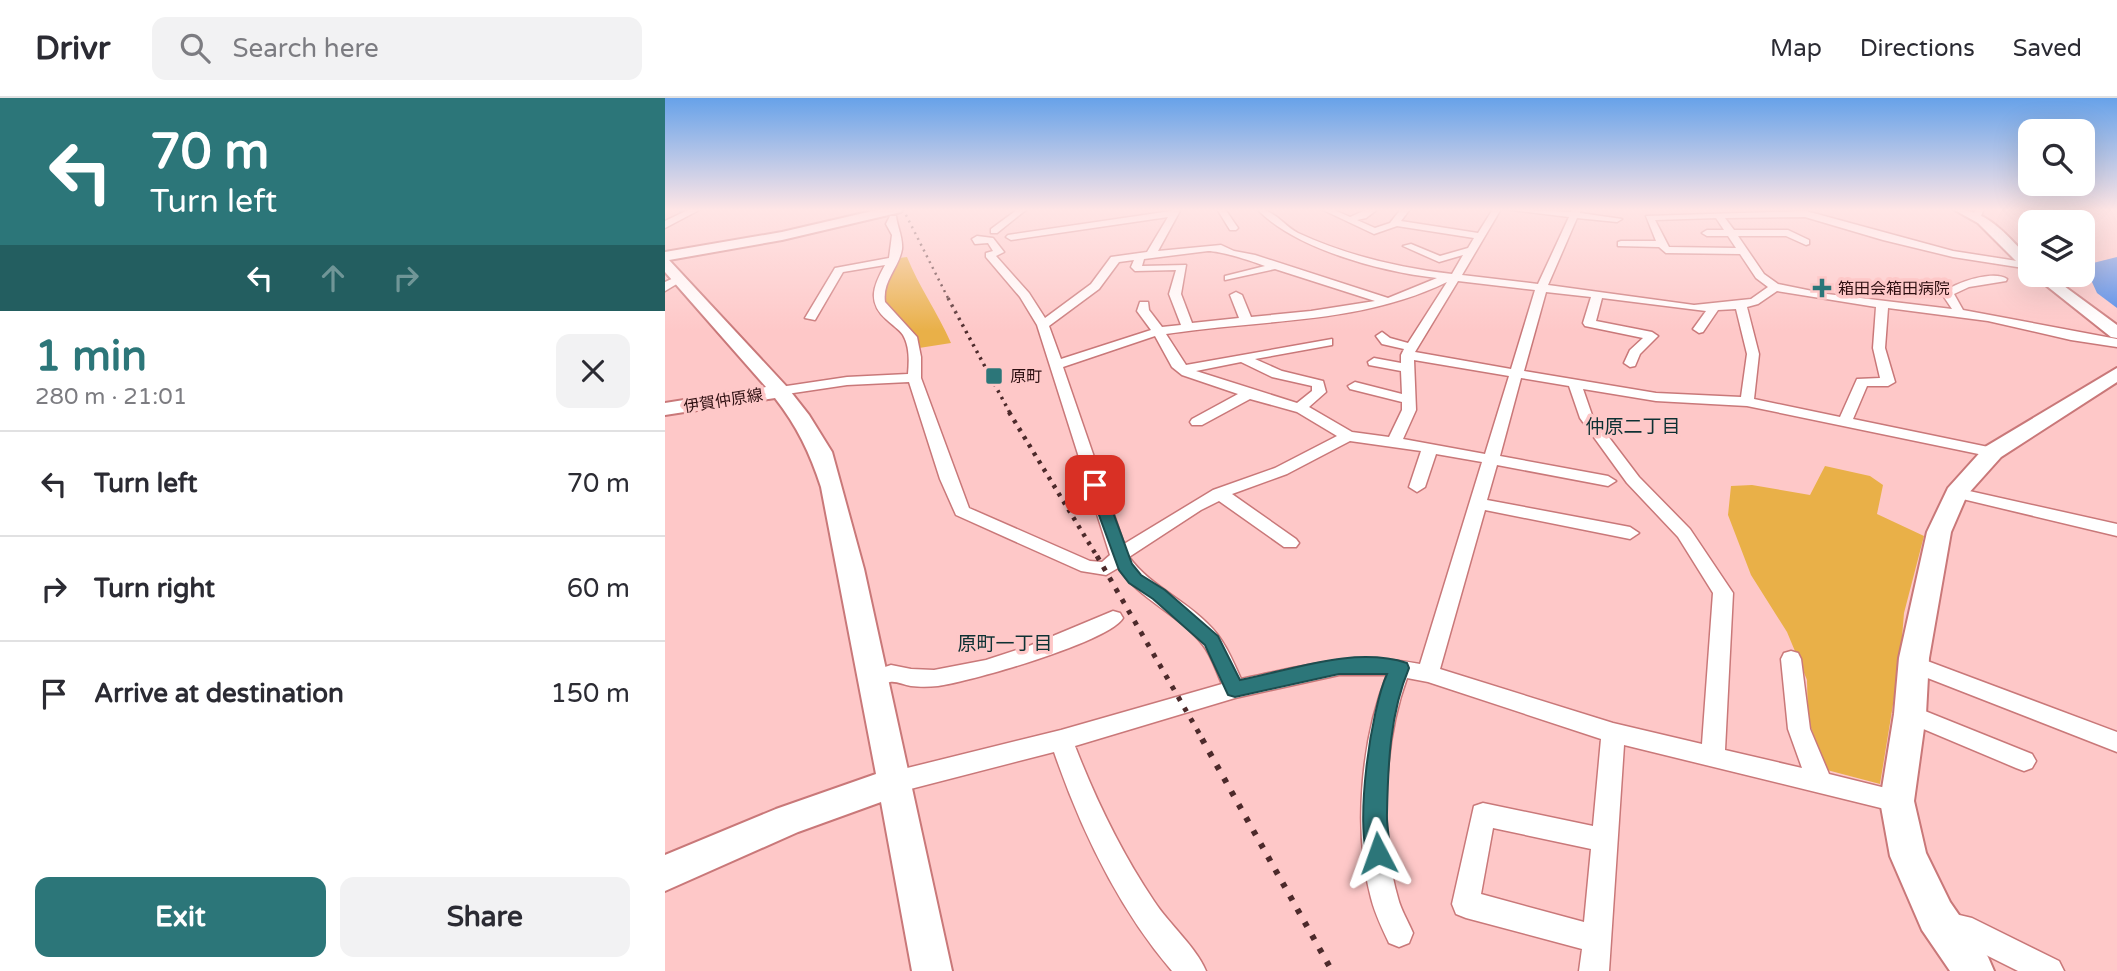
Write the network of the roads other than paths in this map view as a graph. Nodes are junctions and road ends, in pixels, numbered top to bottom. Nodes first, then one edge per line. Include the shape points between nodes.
1 (702, 250) edge
2 (896, 250) edge
3 (998, 250) edge
4 (1149, 250) edge
5 (1195, 250) edge
6 (1224, 250) edge
7 (1334, 250) edge
8 (1418, 250) edge
9 (1471, 250) joint
10 (1558, 250) edge
11 (1666, 250) edge
12 (1907, 250) edge
13 (1939, 250) edge
14 (1743, 251) joint
15 (1147, 253) junction
16 (1889, 253) dead end
17 (665, 256) edge
18 (894, 260) junction
19 (1276, 265) junction
20 (2018, 267) edge
21 (670, 277) edge
22 (1229, 278) dead end
23 (1450, 278) junction
24 (2002, 279) dead end
25 (1775, 287) junction
26 (2056, 287) edge
27 (1541, 289) junction
28 (1235, 295) dead end
29 (1597, 295) junction
30 (1388, 302) junction
31 (1143, 304) dead end
32 (1882, 304) junction
33 (1741, 305) junction
34 (1714, 308) junction
35 (1958, 313) junction
36 (811, 318) dead end
37 (1246, 320) junction
38 (1043, 325) junction
39 (1188, 327) junction
40 (1699, 329) dead end
41 (1159, 332) junction
42 (2117, 333) edge
43 (1382, 336) dead end
44 (1328, 342) dead end
45 (2117, 343) edge
46 (1409, 357) junction
47 (1242, 358) junction
48 (1374, 362) dead end
49 (1630, 363) dead end
50 (1055, 366) junction
51 (1183, 369) junction
52 (1516, 372) junction
53 (2117, 374) edge
54 (914, 378) junction
55 (1575, 385) junction
56 (1355, 386) dead end
57 (780, 391) junction
58 (1249, 394) junction
59 (1409, 400) junction
60 (1747, 402) junction
61 (1300, 408) junction
62 (665, 409) edge
63 (1197, 422) dead end
64 (1845, 422) junction
65 (1348, 436) junction
66 (1394, 442) junction
67 (1430, 447) junction
68 (1993, 452) junction
69 (1489, 459) junction
70 (1608, 481) dead end
71 (1417, 487) dead end
72 (1956, 493) junction
73 (1219, 494) junction
74 (1476, 503) junction
75 (2117, 530) edge
76 (1630, 533) dead end
77 (1290, 543) dead end
78 (1119, 556) junction
79 (1112, 618) dead end
80 (1791, 659) dead end
81 (1914, 664) junction
82 (1400, 668) junction
83 (1428, 674) junction
84 (872, 680) junction
85 (1235, 689) junction
86 (1910, 714) junction
87 (1613, 733) junction
88 (1061, 740) junction
89 (2117, 742) edge
90 (1713, 755) junction
91 (2024, 761) dead end
92 (1819, 780) junction
93 (895, 782) junction
94 (1897, 800) junction
95 (1604, 840) junction
96 (665, 873) edge
97 (1944, 926) junction
98 (1399, 933) dead end
99 (1596, 939) junction
100 (932, 971) edge
101 (1191, 971) edge
102 (1594, 971) edge
103 (1974, 971) edge
104 (2049, 971) edge

1 - 17 street
2 - 18 street
3 - 38 street via 991,257 1025,295
4 - 15 street
5 - 15 street
6 - 19 street
7 - 23 street via 1395,270
8 - 9 street via 1440,258
9 - 23 street
10 - 27 street
11 - 14 street
12 - 16 street
13 - 20 street
14 - 25 street via 1760,276
15 - 38 street via 1115,259 1114,266 1083,296
15 - 39 street via 1136,267 1139,269 1182,267 1175,294
18 - 36 street via 839,270
18 - 54 street via 879,302 906,329 917,357
19 - 22 street
19 - 30 street
21 - 57 street
23 - 27 street
23 - 30 street
23 - 46 street
24 - 35 street via 1952,289 1948,294
25 - 32 street
25 - 33 street
26 - 42 street
27 - 29 street
27 - 52 street
28 - 37 street
29 - 34 street
29 - 49 street via 1589,323 1652,336
30 - 37 street
31 - 41 street
32 - 35 street
32 - 64 street via 1879,348 1888,382 1862,382
33 - 34 street
33 - 60 street via 1753,354
34 - 40 street
35 - 45 street
37 - 39 street
38 - 50 street
39 - 41 street
41 - 50 street
41 - 51 street
43 - 46 street
44 - 47 street
46 - 48 street
46 - 52 street
46 - 59 street
47 - 51 street
47 - 61 street via 1277,374 1318,384 1319,392
50 - 78 street
51 - 58 street
52 - 55 street
52 - 69 street
53 - 68 street
54 - 57 street
54 - 78 street via 962,511 1087,568 1106,569
55 - 60 street via 1656,397
55 - 90 street via 1585,415 1633,480 1683,533 1723,593
56 - 59 street
57 - 62 street, 伊賀仲原線
57 - 84 street via 821,452
58 - 61 street
58 - 63 street
59 - 66 street
60 - 64 street
61 - 65 street
64 - 68 street
65 - 66 street
65 - 73 street via 1281,471
66 - 67 street
67 - 69 street
67 - 71 street
68 - 72 street
69 - 70 street
69 - 74 street
72 - 75 street
72 - 81 street via 1939,532
73 - 77 street
73 - 78 street
74 - 76 street
74 - 83 street
78 - 85 street via 1135,579 1212,641
79 - 84 street via 1033,655 965,673 942,678 891,673
80 - 92 street via 1799,729
81 - 86 street
81 - 89 street
82 - 83 street
82 - 85 street via 1339,667
82 - 98 street via 1389,691 1383,723 1375,815 1383,896
83 - 87 street
84 - 93 street
85 - 88 street
86 - 91 street
86 - 94 street
87 - 90 street
87 - 95 street
88 - 93 street
88 - 101 street via 1113,858 1148,915
90 - 92 street
92 - 94 street
93 - 96 street via 788,820
93 - 100 street
94 - 97 street via 1909,856
95 - 99 street
95 - 99 street via 1483,814 1466,904
97 - 103 street
97 - 104 street via 1962,928
99 - 102 street

